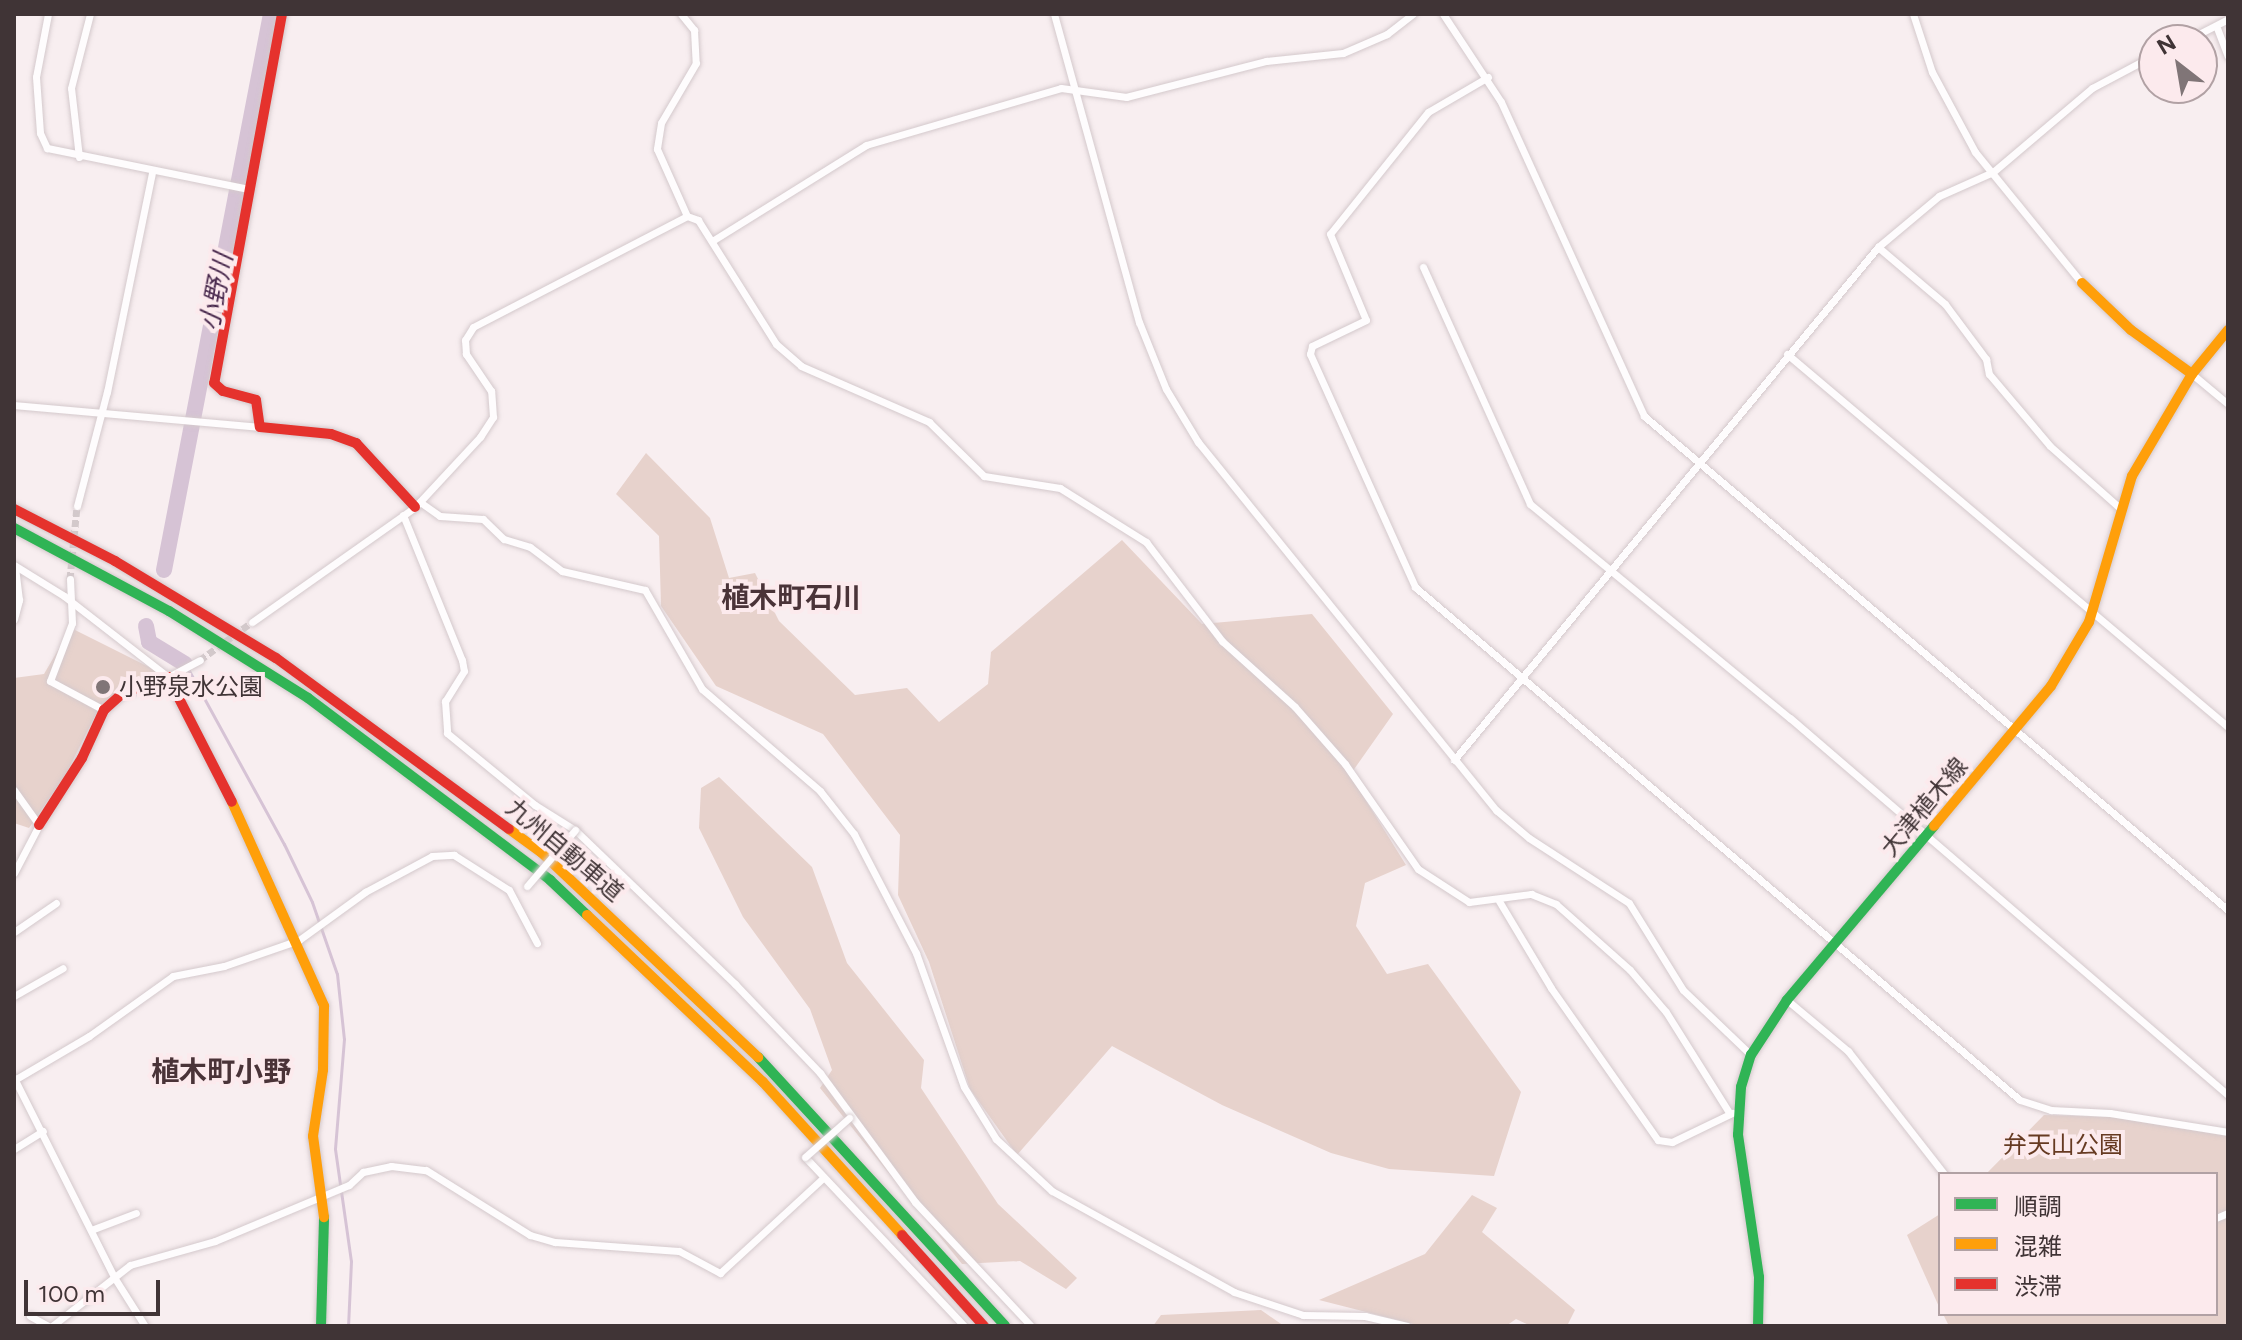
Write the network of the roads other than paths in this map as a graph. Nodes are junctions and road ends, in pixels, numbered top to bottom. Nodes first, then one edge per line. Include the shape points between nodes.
1 (48, 14) edge
2 (90, 14) edge
3 (282, 14) edge
4 (681, 14) edge
5 (1054, 14) edge
6 (1413, 14) edge
7 (1443, 14) edge
8 (1913, 14) edge
9 (2216, 14) edge
10 (2223, 23) edge
11 (2228, 56) edge
12 (2138, 64) edge
13 (1488, 77) junction
14 (1073, 87) junction
15 (79, 157) junction
16 (152, 172) junction
17 (1993, 172) junction
18 (246, 189) junction
19 (687, 216) junction
20 (712, 241) junction
21 (1878, 247) junction
22 (1423, 267) dead end
23 (2082, 283) joint
24 (2228, 330) edge
25 (1787, 354) junction
26 (2192, 374) junction
27 (2228, 404) edge
28 (14, 405) edge
29 (101, 417) junction
30 (260, 427) junction
31 (1699, 460) junction
32 (418, 504) junction
33 (77, 506) tunnel mouth
34 (14, 509) edge
35 (2121, 509) junction
36 (403, 515) junction
37 (14, 528) edge
38 (14, 566) edge
39 (1610, 570) junction
40 (70, 579) tunnel mouth
41 (73, 602) junction
42 (2091, 612) junction
43 (14, 619) edge
44 (252, 622) tunnel mouth
45 (200, 660) tunnel mouth
46 (173, 675) junction
47 (1521, 679) junction
48 (104, 710) junction
49 (2228, 727) edge
50 (2013, 731) junction
51 (1454, 760) junction
52 (14, 790) edge
53 (39, 825) junction
54 (575, 830) junction
55 (1926, 835) junction
56 (14, 873) edge
57 (516, 896) junction
58 (1499, 901) junction
59 (56, 903) dead end
60 (2228, 910) edge
61 (14, 932) edge
62 (299, 940) junction
63 (537, 943) dead end
64 (1834, 943) junction
65 (63, 968) dead end
66 (14, 996) edge
67 (1787, 1000) junction
68 (1751, 1055) junction
69 (15, 1078) edge
70 (2228, 1095) edge
71 (1734, 1112) junction
72 (849, 1118) junction
73 (43, 1131) junction
74 (2228, 1132) edge
75 (14, 1149) edge
76 (1942, 1172) edge
77 (822, 1179) junction
78 (324, 1196) junction
79 (136, 1213) dead end
80 (91, 1230) junction
81 (114, 1277) junction
82 (30, 1316) dead end
83 (53, 1326) edge
84 (145, 1326) edge
85 (321, 1326) edge
86 (964, 1326) edge
87 (984, 1326) edge
88 (1005, 1326) edge
89 (1031, 1326) edge
90 (1407, 1326) edge
91 (1758, 1326) edge

1 - 15 street via 36,77 40,133 47,148
2 - 15 street via 71,88
3 - 18 main road
4 - 19 street via 694,30 696,63 661,123 657,149
5 - 14 street
6 - 14 street via 1387,34 1343,53 1266,61 1126,97
7 - 13 street
8 - 17 street via 1945,98 1975,152
9 - 10 street
10 - 11 street
12 - 17 street via 2092,88
13 - 31 street via 1644,416
13 - 47 street via 1428,112 1330,234 1366,320 1312,346 1310,354 1415,587
14 - 20 street via 866,145
14 - 51 street via 1139,322 1166,389 1198,442
15 - 16 street
16 - 18 street
16 - 29 street
17 - 21 street via 1932,201
17 - 23 street
18 - 30 main road via 212,374 218,388 256,400
19 - 20 street via 698,220
19 - 32 street via 473,327 465,340 466,354 491,391 493,417
20 - 58 street via 776,344 801,366 929,422 984,476 1060,488 1146,542 1222,641 1295,707 1345,764 1404,855 1469,902
21 - 25 street
21 - 35 street via 1945,304 1986,359 1989,374 2050,446
22 - 39 street via 1530,504
23 - 26 main road via 2131,330
24 - 26 main road, 大津植木線
25 - 31 street
25 - 42 street
26 - 27 street
26 - 35 main road, 大津植木線 via 2132,476
28 - 29 street
29 - 30 street
29 - 33 street
30 - 32 main road via 331,434 356,443
31 - 39 street
31 - 50 street
32 - 36 street
32 - 90 street via 440,516 483,519 504,539 530,547 562,571 645,590 702,689 820,791 854,834 916,953 964,1087 996,1139 1052,1191 1234,1292 1303,1315 1365,1316
34 - 88 main road, 九州自動車道 via 115,561 276,658 541,852 809,1108
35 - 42 main road, 大津植木線
36 - 44 street
36 - 54 street via 462,660 464,671 445,701 447,733 535,805
37 - 87 main road, 九州自動車道 via 169,611 308,698 550,880 763,1082
38 - 41 street
38 - 43 street via 19,600
39 - 47 street
39 - 55 street
40 - 41 street
41 - 46 street
41 - 48 street via 66,644 50,681
42 - 49 street
42 - 50 main road, 大津植木線 via 2051,686
45 - 46 street
46 - 48 main road via 123,693
46 - 62 main road
47 - 51 street
47 - 64 street
48 - 53 main road via 82,758
50 - 55 main road, 大津植木線
50 - 60 street
51 - 68 street via 1512,825 1629,903 1683,990
52 - 53 street
53 - 56 street
54 - 57 street, bridge
54 - 72 street via 820,1073
55 - 64 main road, 大津植木線
55 - 70 street
57 - 62 street via 446,854 365,892
57 - 63 street
58 - 71 street via 1538,894 1585,928 1678,1026
58 - 71 street via 1551,988 1658,1140 1677,1140
59 - 61 street
62 - 69 street via 224,966 173,976 89,1036
62 - 78 main road via 324,1006 323,1070 313,1136
64 - 67 main road, 大津植木線
64 - 74 street via 2020,1100 2051,1110 2110,1113
65 - 66 street
67 - 68 main road, 大津植木線
67 - 76 street via 1848,1051
68 - 71 main road, 大津植木線
69 - 73 street
71 - 91 main road, 大津植木線 via 1759,1277
72 - 77 street, bridge via 805,1157
72 - 89 street via 915,1202
73 - 75 street
73 - 80 street
77 - 78 street via 720,1273 679,1251 555,1242 530,1235 426,1170 391,1166 363,1172
77 - 86 street via 860,1211
78 - 81 street via 215,1241 130,1265
78 - 85 main road via 327,1240
79 - 80 street
80 - 81 street
81 - 83 street
81 - 84 street
82 - 83 street

